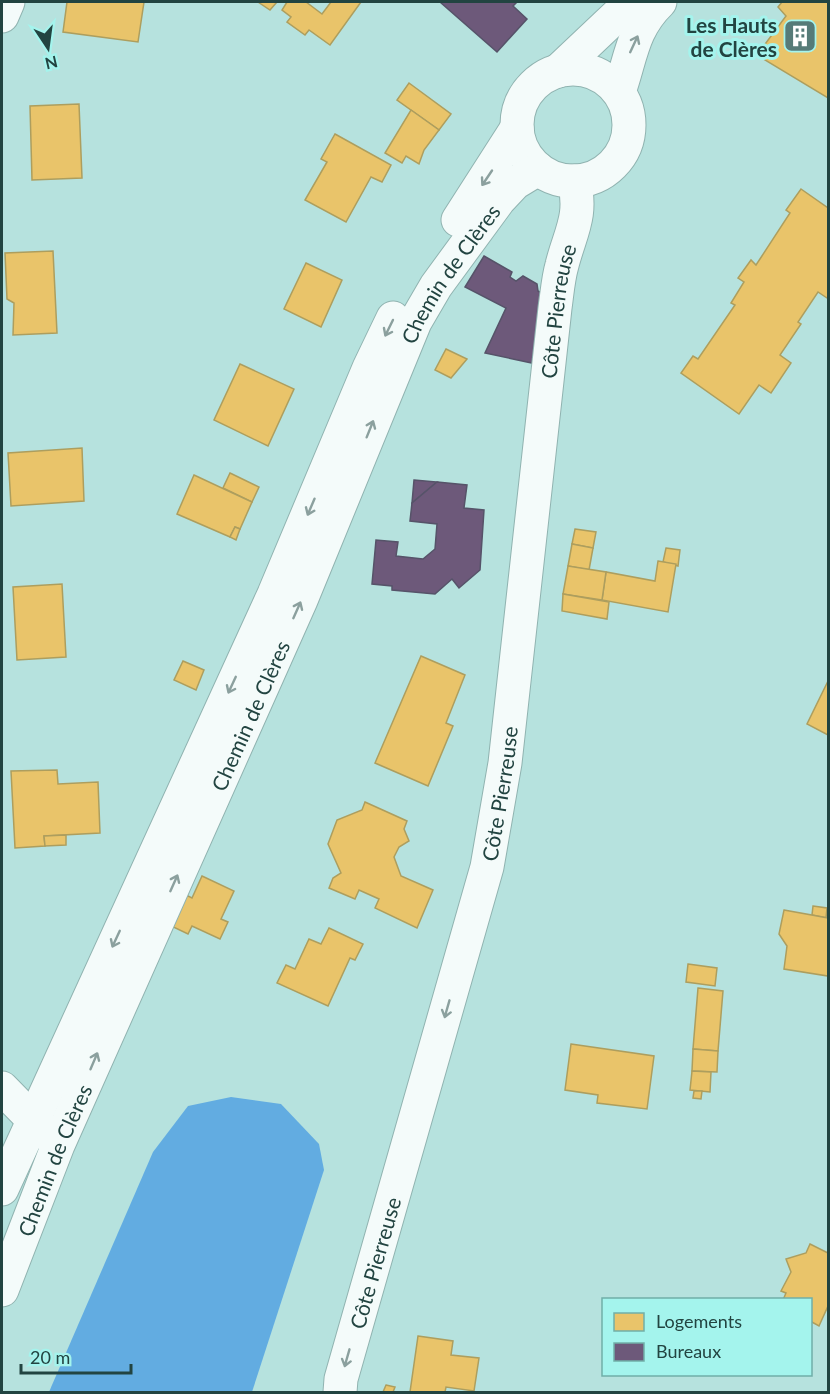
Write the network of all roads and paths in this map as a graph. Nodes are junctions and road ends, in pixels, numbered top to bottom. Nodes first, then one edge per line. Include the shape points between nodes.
1 (8, 2) edge
2 (631, 2) edge
3 (660, 2) edge
4 (2, 16) edge
5 (558, 71) junction
6 (619, 92) junction
7 (517, 128) junction
8 (538, 169) junction
9 (574, 181) junction
10 (2, 1088) edge
11 (33, 1122) junction
12 (58, 1145) junction
13 (2, 1189) edge
14 (2, 1290) edge
15 (340, 1392) edge

1 - 4 street
2 - 5 street
6 -> 3 street via 627,58 648,14
5 - 6 street via 592,72
5 - 7 street via 544,77 523,99
6 - 9 street via 628,110 630,131 624,151 612,166 594,177
7 - 8 street via 521,146
7 -> 11 street, Chemin de Clères via 387,332 274,594
8 - 9 street via 561,181
12 -> 8 street, Chemin de Clères via 301,600 415,322 436,286 499,200 514,183
9 -> 15 street, Côte Pierreuse via 579,200 555,308 505,763 487,867
10 - 11 street
11 - 12 street
11 - 13 street, Chemin de Clères
12 - 14 street, Chemin de Clères

